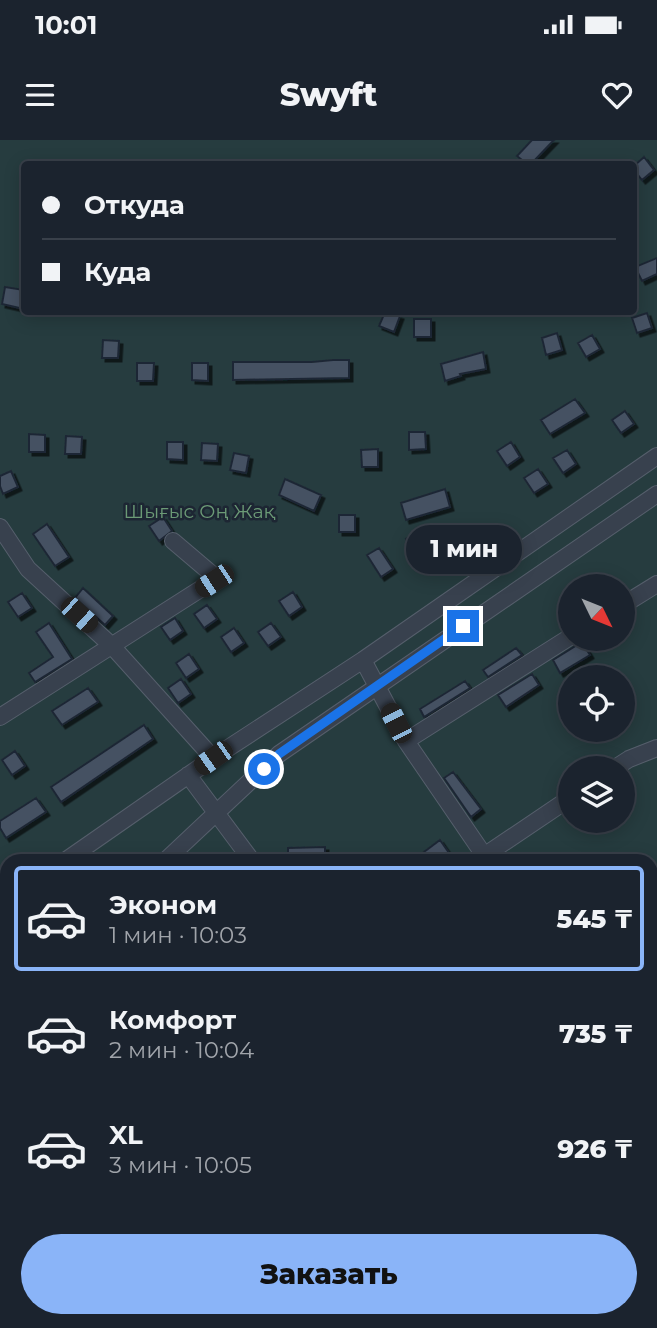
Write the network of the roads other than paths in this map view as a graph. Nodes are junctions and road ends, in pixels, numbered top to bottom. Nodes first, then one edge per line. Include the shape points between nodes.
1 (657, 456) edge
2 (657, 494) edge
3 (0, 527) edge
4 (173, 541) dead end
5 (657, 584) edge
6 (635, 598) edge
7 (558, 645) edge
8 (112, 646) junction
9 (363, 660) junction
10 (377, 685) junction
11 (0, 717) edge
12 (406, 741) junction
13 (657, 748) edge
14 (635, 757) edge
15 (213, 758) junction
16 (188, 775) junction
17 (558, 807) edge
18 (217, 813) junction
19 (75, 854) edge
20 (173, 854) edge
21 (247, 854) edge
22 (482, 854) edge
23 (492, 854) edge

1 - 9 street
2 - 10 street
3 - 8 street via 28,569
4 - 8 street via 213,575 214,581
5 - 6 street
7 - 12 street
8 - 11 street
8 - 15 street
9 - 10 street
9 - 15 street
10 - 12 street
10 - 18 street via 279,754
12 - 22 street
13 - 14 street
15 - 16 street
16 - 18 street
16 - 19 street
17 - 23 street
18 - 20 street
18 - 21 street

